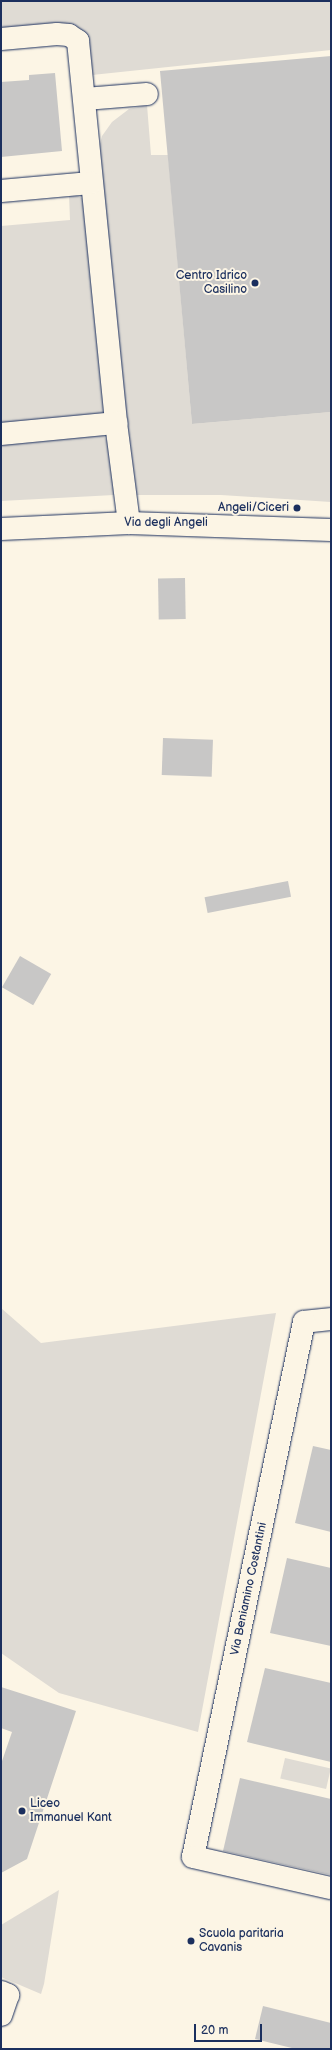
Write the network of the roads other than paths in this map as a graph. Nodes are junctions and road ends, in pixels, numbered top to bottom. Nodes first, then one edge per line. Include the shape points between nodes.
1 (1, 39) edge
2 (147, 94) dead end
3 (85, 99) junction
4 (91, 183) junction
5 (1, 191) edge
6 (116, 423) junction
7 (1, 434) edge
8 (129, 523) junction
9 (1, 529) edge
10 (331, 530) edge
11 (331, 1319) edge
12 (331, 1888) edge
13 (1, 1992) edge
14 (1, 2015) edge

1 - 3 street via 57,34 69,35 78,41
2 - 3 street
3 - 4 street
4 - 5 street
4 - 6 street
6 - 7 street
6 - 8 street
8 - 9 street, Via degli Angeli
8 - 10 street, Via degli Angeli via 262,525
11 - 12 street, Via Beniamino Costantini via 304,1322 193,1857
13 - 14 street via 8,1995

